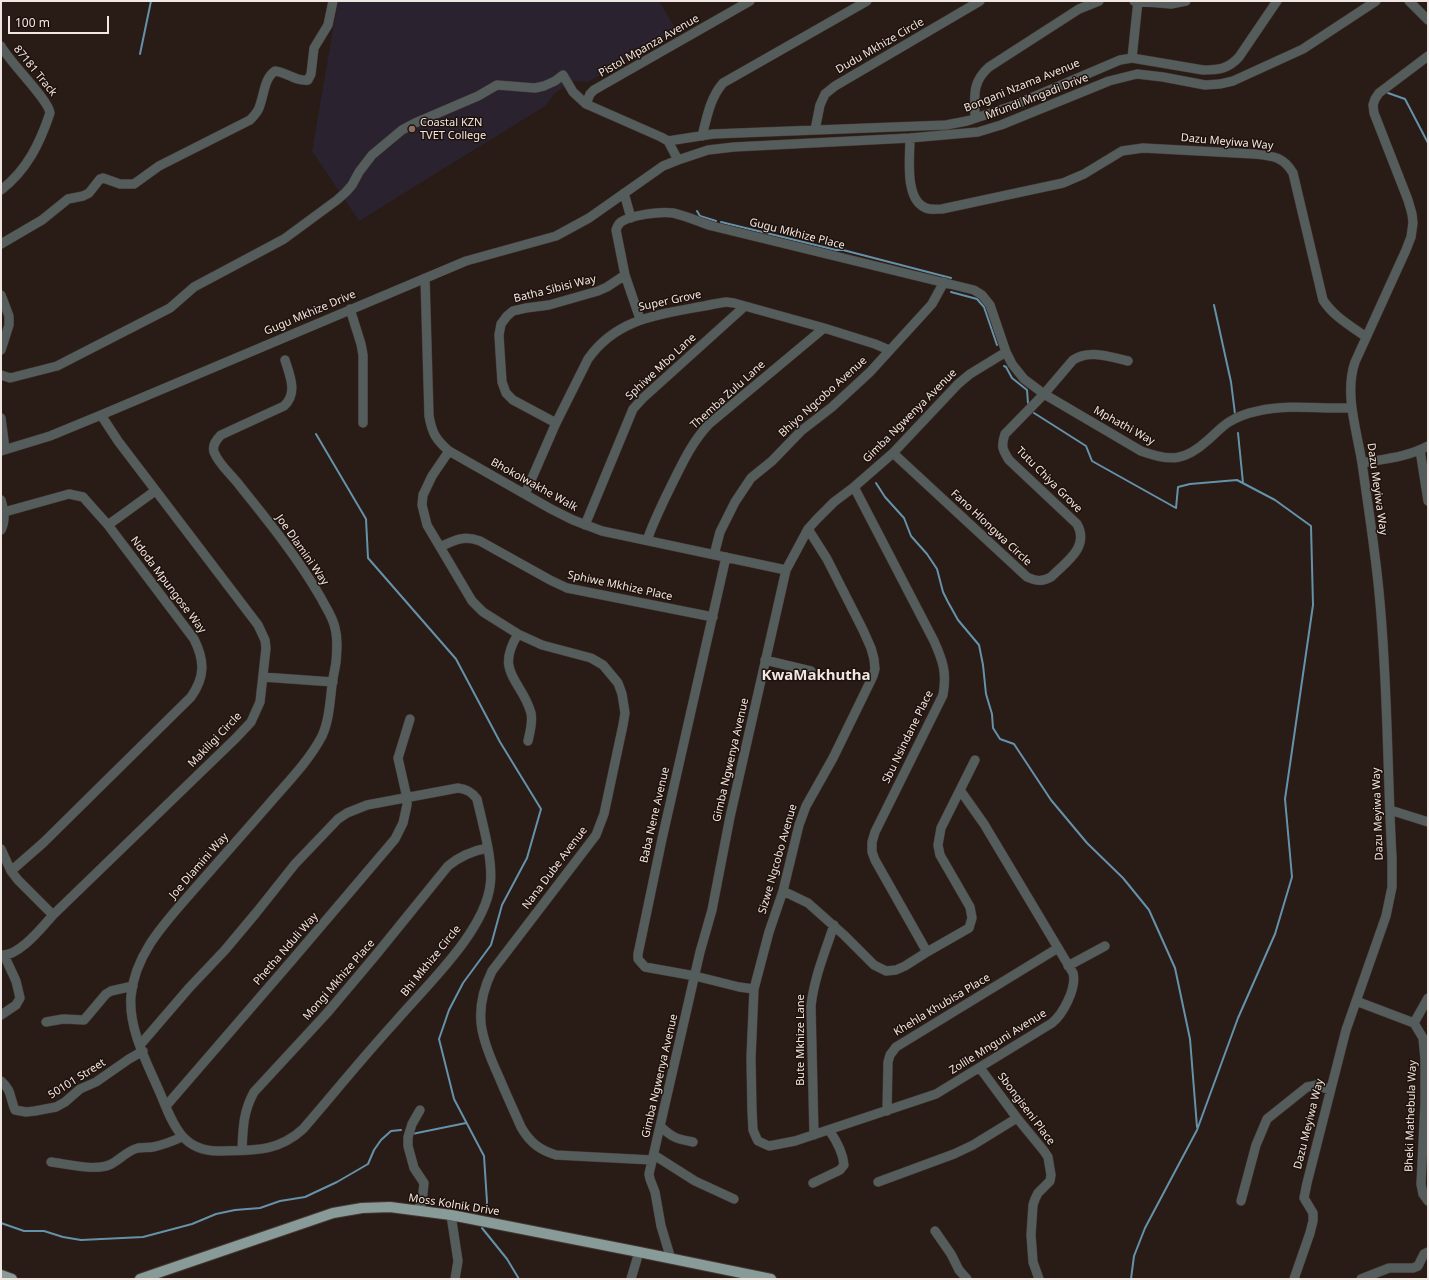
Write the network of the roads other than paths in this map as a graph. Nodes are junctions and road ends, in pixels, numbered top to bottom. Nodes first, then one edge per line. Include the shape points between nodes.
1 (333, 1) edge
2 (750, 1) edge
3 (867, 1) edge
4 (980, 1) edge
5 (1099, 1) edge
6 (1134, 1) edge
7 (1138, 1) edge
8 (1186, 1) edge
9 (1277, 1) edge
10 (1376, 1) edge
11 (1409, 1) edge
12 (1428, 20) edge
13 (1, 46) edge
14 (1428, 56) edge
15 (1132, 58) junction
16 (586, 104) junction
17 (975, 118) junction
18 (815, 130) junction
19 (702, 136) junction
20 (910, 138) junction
21 (668, 141) junction
22 (678, 160) junction
23 (1, 190) edge
24 (624, 193) junction
25 (631, 218) junction
26 (1, 244) edge
27 (625, 275) junction
28 (425, 278) junction
29 (944, 282) junction
30 (1, 295) edge
31 (982, 295) joint
32 (745, 306) junction
33 (350, 309) junction
34 (640, 319) junction
35 (824, 328) junction
36 (1366, 337) junction
37 (1, 350) edge
38 (888, 350) junction
39 (1006, 352) junction
40 (285, 360) dead end
41 (1128, 361) dead end
42 (1, 375) edge
43 (1044, 394) junction
44 (1352, 408) junction
45 (101, 415) junction
46 (1, 418) edge
47 (363, 423) dead end
48 (556, 423) junction
49 (1424, 448) edge
50 (3, 450) edge
51 (449, 451) junction
52 (893, 453) junction
53 (1362, 463) junction
54 (854, 487) junction
55 (155, 491) junction
56 (525, 494) junction
57 (1, 500) edge
58 (1428, 501) edge
59 (3, 512) edge
60 (108, 525) junction
61 (585, 525) junction
62 (808, 529) junction
63 (1, 530) edge
64 (647, 540) junction
65 (440, 547) junction
66 (1078, 550) joint
67 (714, 555) junction
68 (726, 557) junction
69 (786, 570) junction
70 (713, 616) junction
71 (518, 634) junction
72 (765, 660) junction
73 (811, 671) dead end
74 (263, 677) junction
75 (333, 682) junction
76 (410, 719) dead end
77 (528, 741) dead end
78 (975, 760) dead end
79 (960, 790) junction
80 (407, 798) junction
81 (1390, 810) junction
82 (1428, 822) edge
83 (1, 848) edge
84 (488, 848) junction
85 (11, 870) junction
86 (783, 891) junction
87 (53, 915) junction
88 (834, 926) junction
89 (1105, 946) dead end
90 (1058, 948) junction
91 (927, 952) junction
92 (2, 955) edge
93 (139, 964) joint
94 (1068, 966) junction
95 (695, 976) junction
96 (133, 986) junction
97 (754, 989) junction
98 (1428, 998) edge
99 (1356, 1001) junction
100 (1, 1015) edge
101 (46, 1022) dead end
102 (1414, 1023) junction
103 (142, 1048) junction
104 (980, 1068) junction
105 (1, 1081) edge
106 (1330, 1090) junction
107 (166, 1106) junction
108 (420, 1110) dead end
109 (887, 1111) junction
110 (1017, 1118) junction
111 (661, 1127) junction
112 (830, 1130) junction
113 (814, 1135) junction
114 (182, 1136) junction
115 (693, 1142) dead end
116 (769, 1146) joint
117 (242, 1150) junction
118 (653, 1157) junction
119 (51, 1162) dead end
120 (878, 1182) dead end
121 (813, 1183) dead end
122 (734, 1199) dead end
123 (1241, 1201) dead end
124 (1428, 1201) edge
125 (414, 1210) junction
126 (451, 1215) junction
127 (935, 1231) dead end
128 (639, 1252) junction
129 (1428, 1252) edge
130 (671, 1259) junction
131 (1, 1275) edge
132 (12, 1279) edge
133 (140, 1279) edge
134 (455, 1279) edge
135 (632, 1279) edge
136 (771, 1279) edge
137 (968, 1279) edge
138 (1039, 1279) edge
139 (1294, 1279) edge
140 (1361, 1279) edge

1 - 26 street via 328,25 314,48 308,80 275,71 270,75 260,106 250,120 159,166 134,184 120,184 100,179 89,193 68,199 42,220
2 - 16 street, Pistol Mpanza Avenue via 594,90
3 - 19 street via 723,83 712,98
4 - 18 street, Dudu Mkhize Circle via 835,86 825,94
5 - 17 street via 1063,18 982,73 976,88
6 - 7 street
7 - 8 street via 1171,4
7 - 15 street
9 - 15 street, Bongani Nzama Avenue via 1239,57 1224,68 1203,70
10 - 20 street, Mfundi Mngadi Drive via 1303,49 1233,81 1205,84 1137,74 1109,81 989,129
11 - 12 street
13 - 23 street, 87181 Track via 50,108 50,113 39,144 32,155
14 - 36 street via 1390,84 1375,99 1373,105 1408,200 1413,223 1406,250
15 - 17 street, Bongani Nzama Avenue via 1120,60 1012,106
16 - 21 street
16 - 42 street via 573,92 563,75 555,81 535,88 497,85 397,133 372,155 352,185 337,200 284,239 194,287 170,308 57,366 10,378
17 - 18 street, Bongani Nzama Avenue via 946,125
18 - 19 street, Bongani Nzama Avenue
19 - 21 street, Bongani Nzama Avenue
20 - 22 street, Mfundi Mngadi Drive via 734,147 708,150
20 - 36 street, Dazu Meyiwa Way via 911,183 915,199 926,208 932,209 1062,183 1084,174 1122,151 1132,149 1254,154 1280,159 1288,164 1293,173 1323,300
21 - 22 street
22 - 24 street, Mfundi Mngadi Drive via 651,173
24 - 25 street
24 - 28 street, Gugu Mkhize Drive via 589,218 556,236 466,261
25 - 27 street, Gugu Mkhize Place via 618,225 616,230
25 - 29 street, Gugu Mkhize Place via 674,213 712,226
27 - 34 street
27 - 48 street, Batha Sibisi Way via 607,288 598,291 549,305 513,311 502,324 499,335 502,382 506,393 513,400
28 - 33 street, Gugu Mkhize Drive
28 - 51 street, Bhokolwakhe Walk via 429,416 431,428 439,443
29 - 31 street, Gugu Mkhize Place via 974,290
29 - 38 street, Bhiyo Ngcobo Avenue via 932,304
30 - 37 street via 9,316 9,325
31 - 39 street, Mphathi Way via 990,305
32 - 34 street, Super Grove via 726,302
32 - 35 street, Super Grove
32 - 61 street, Sphiwe Mbo Lane via 633,409
33 - 45 street, Gugu Mkhize Drive
33 - 47 street via 363,355
34 - 48 street, Super Grove via 616,331 594,350 581,370
35 - 38 street, Super Grove
35 - 64 street, Themba Zulu Lane via 699,435 682,463
36 - 44 street, Dazu Meyiwa Way via 1352,370
38 - 67 street, Bhiyo Ngcobo Avenue via 870,372 751,478 723,526
39 - 43 street, Mphathi Way via 1024,379
39 - 52 street, Gimba Ngwenya Avenue via 958,384
40 - 75 street, Joe Dlamini Way via 292,390 292,397 288,402 221,435 213,447 218,460 312,581 330,614 338,643
41 - 43 street via 1096,355 1079,356
43 - 44 street, Mphathi Way via 1141,451 1157,457 1173,458 1187,456 1229,422 1257,411 1273,408
43 - 66 street, Tutu Chiya Grove via 1005,434 1002,442 1003,451 1009,460 1077,524 1082,539
44 - 53 street, Dazu Meyiwa Way
45 - 50 street, Gugu Mkhize Drive via 50,436
45 - 55 street, Makiligi Circle
46 - 50 street
48 - 56 street, Super Grove
49 - 53 street
49 - 58 street
51 - 56 street, Bhokolwakhe Walk
51 - 65 street, Nana Dube Avenue via 430,481 423,495 422,505 427,525
52 - 54 street, Gimba Ngwenya Avenue
52 - 66 street, Fano Hlongwa Circle via 1027,577 1040,581 1051,577
53 - 81 street, Dazu Meyiwa Way via 1379,592
54 - 62 street, Gimba Ngwenya Avenue via 834,502
54 - 91 street, Sbu Nsindane Place via 942,657 945,669 943,695 872,842 875,860
55 - 60 street
55 - 74 street, Makiligi Circle via 258,625 265,640
56 - 61 street, Bhokolwakhe Walk
57 - 59 street
59 - 60 street, Ndoda Mpungose Way via 76,494 83,497
59 - 63 street
60 - 85 street, Ndoda Mpungose Way via 194,640 202,660 199,683 191,697 174,715 43,843
61 - 64 street, Bhokolwakhe Walk
62 - 69 street, Gimba Ngwenya Avenue
62 - 86 street, Sizwe Ngcobo Avenue via 828,559 863,630 874,669 833,758 806,806
64 - 67 street, Bhokolwakhe Walk
65 - 70 street, Sphiwe Mkhize Place via 459,538 474,539 567,588
65 - 71 street, Nana Dube Avenue via 472,601 482,612
67 - 68 street, Bhokolwakhe Walk
68 - 69 street, Bhokolwakhe Walk
68 - 70 street, Baba Nene Avenue
69 - 72 street, Gimba Ngwenya Avenue
70 - 95 street, Baba Nene Avenue via 663,831 638,954 638,959 644,966
71 - 77 street via 509,652 509,666 531,714
71 - 118 street, Nana Dube Avenue via 542,645 591,658 603,665 618,683 625,713 604,814 596,835 492,971 483,993 481,1016 484,1042 521,1127 534,1145 556,1155
72 - 73 street
72 - 95 street, Gimba Ngwenya Avenue via 712,910
74 - 75 street
74 - 87 street, Makiligi Circle via 260,702 251,722
75 - 93 street, Joe Dlamini Way via 327,722 315,748 157,933
76 - 80 street, Phetha Nduli Way via 398,758
78 - 79 street
79 - 90 street, Zolile Mnguni Avenue via 988,831
79 - 91 street via 941,828 938,845 940,854 970,907 972,918 969,928
80 - 84 street, Bhi Mkhize Circle via 458,788 473,793 477,799
80 - 103 street, Bhi Mkhize Circle via 356,809 338,819 295,864 234,940 189,988
80 - 107 street, Phetha Nduli Way via 406,814 395,839
81 - 82 street
81 - 99 street, Dazu Meyiwa Way via 1392,887 1386,916
83 - 85 street
84 - 117 street, Mongi Mkhize Place via 458,858 448,866 327,1013 254,1092 245,1113
84 - 117 street, Bhi Mkhize Circle via 491,884 487,900 473,928 456,951 303,1129 274,1147
85 - 87 street
86 - 88 street via 808,903
86 - 97 street, Sizwe Ngcobo Avenue
87 - 92 street, Makiligi Circle via 26,943 12,953
88 - 91 street via 874,965 886,971 896,970
88 - 113 street, Bute Mkhize Lane via 821,961 811,1006
89 - 94 street
90 - 94 street, Zolile Mnguni Avenue
90 - 109 street, Khehla Khubisa Place via 896,1047 888,1062
92 - 100 street via 16,981 20,998 16,1005
93 - 96 street, Bhi Mkhize Circle
94 - 104 street, Zolile Mnguni Avenue via 1073,973 1074,981 1058,1018
95 - 97 street, Baba Nene Avenue
95 - 111 street, Gimba Ngwenya Avenue
96 - 101 street via 106,994 84,1020 63,1019
96 - 103 street, Bhi Mkhize Circle via 131,996 134,1030
97 - 116 street, Sizwe Ngcobo Avenue via 751,1058 753,1130 758,1141
98 - 102 street
99 - 102 street
99 - 106 street, Dazu Meyiwa Way
102 - 124 street, Bheki Mathebula Way via 1423,1038 1426,1059 1421,1184
103 - 105 street, 50101 Street via 96,1082 80,1089 61,1105 47,1110 26,1112 14,1108 8,1088
103 - 107 street, Bhi Mkhize Circle
104 - 109 street, Zolile Mnguni Avenue via 936,1094
104 - 110 street, Sbongiseni Place
106 - 123 street via 1317,1085 1307,1087 1267,1119 1256,1144
106 - 139 street, Dazu Meyiwa Way via 1304,1198 1313,1213 1312,1226
107 - 114 street, Bhi Mkhize Circle
108 - 125 street via 408,1137 414,1168 424,1183 422,1203
109 - 112 street, Zolile Mnguni Avenue
110 - 120 street via 954,1154
110 - 138 street, Sbongiseni Place via 1044,1150 1051,1175 1050,1181 1038,1193 1033,1205 1031,1253
111 - 115 street via 679,1140
111 - 118 street, Gimba Ngwenya Avenue
112 - 113 street, Zolile Mnguni Avenue
112 - 121 street via 843,1157 844,1165 840,1170
113 - 116 street, Zolile Mnguni Avenue
114 - 117 street, Bhi Mkhize Circle via 194,1146 212,1151
114 - 119 street via 160,1145 132,1150 105,1167
118 - 122 street
118 - 130 street, Gimba Ngwenya Avenue via 649,1174 656,1192
125 - 126 main road, Moss Kolnik Drive
125 - 133 main road, Moss Kolnik Drive via 390,1207 362,1208 333,1213
126 - 128 main road, Moss Kolnik Drive
126 - 134 street via 458,1261
127 - 137 street
128 - 130 main road, Moss Kolnik Drive
128 - 135 street
129 - 140 street via 1424,1254 1418,1266 1389,1268
130 - 136 main road, Moss Kolnik Drive
131 - 132 main road

